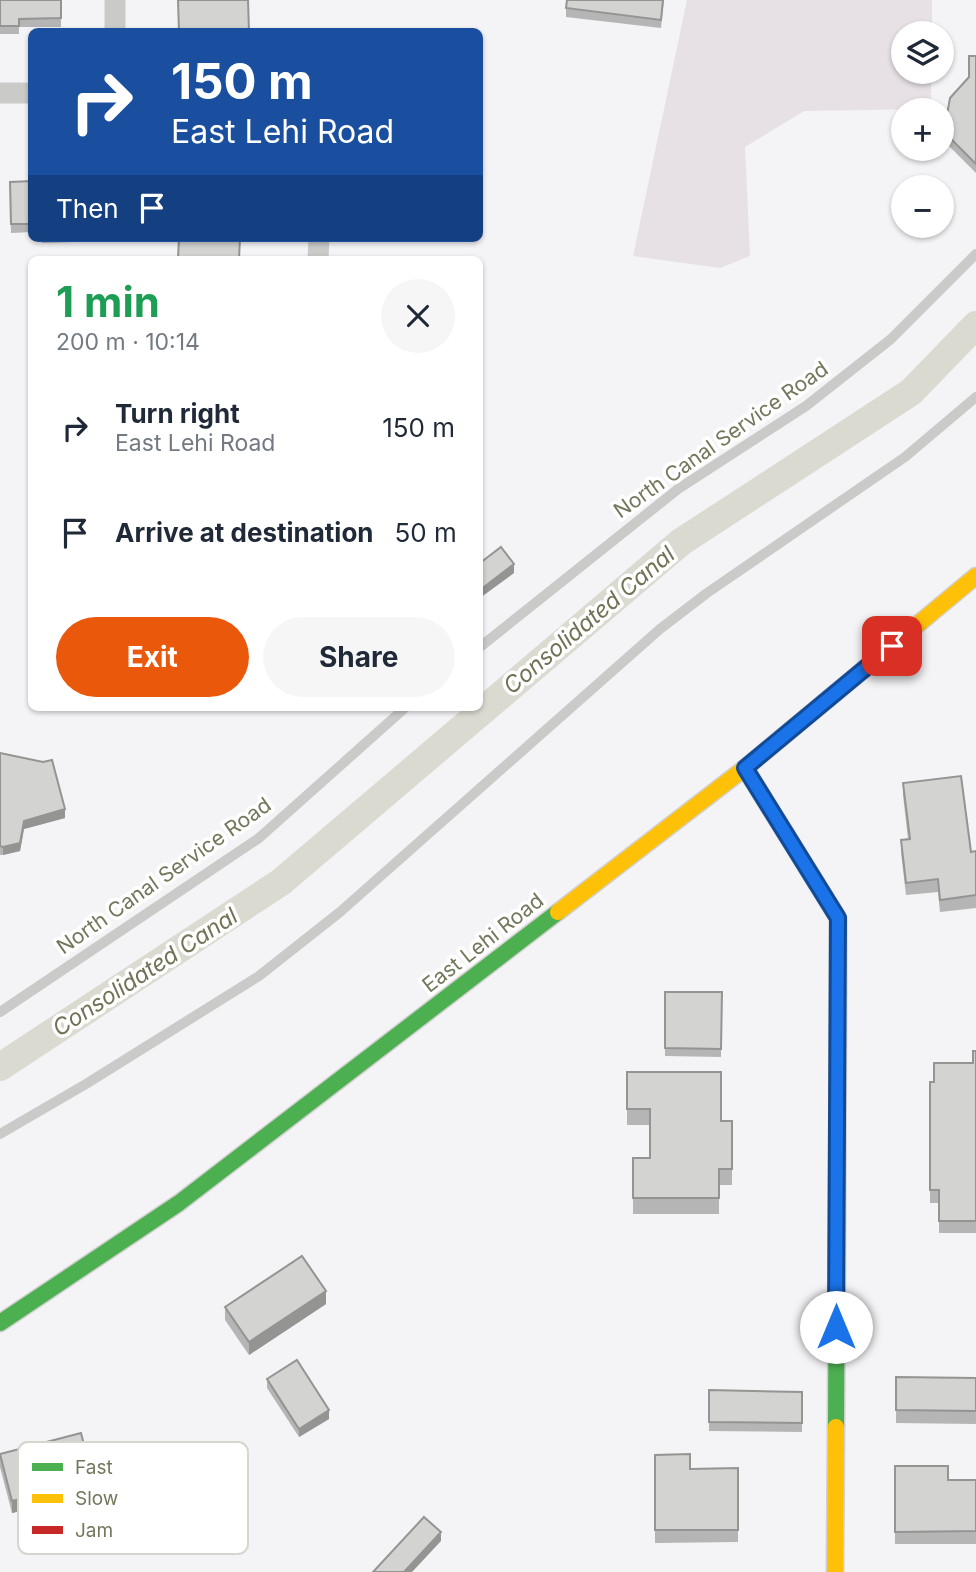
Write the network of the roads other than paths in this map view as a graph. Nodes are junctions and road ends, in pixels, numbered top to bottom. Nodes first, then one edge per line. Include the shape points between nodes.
1 (115, 0) edge
2 (115, 28) edge
3 (0, 93) edge
4 (28, 93) edge
5 (976, 254) edge
6 (976, 397) edge
7 (976, 576) edge
8 (483, 645) edge
9 (402, 711) edge
10 (745, 768) junction
11 (0, 1012) edge
12 (0, 1134) edge
13 (0, 1324) edge
14 (835, 1572) edge

1 - 2 street
3 - 4 street
5 - 8 lane, North Canal Service Road via 891,339 806,406 678,489
6 - 12 lane via 905,457 660,629 340,912 259,976
7 - 10 street, East Lehi Road
9 - 11 lane, North Canal Service Road via 259,838
10 - 13 street, East Lehi Road via 179,1203
10 - 14 street via 838,918

